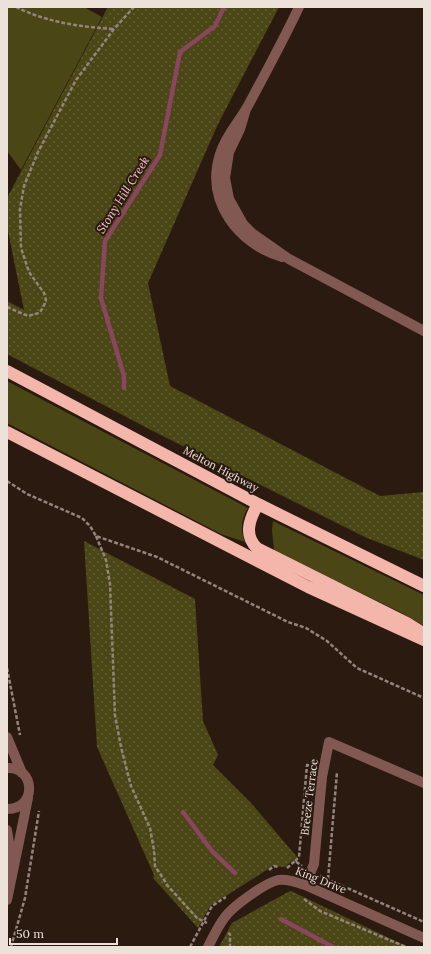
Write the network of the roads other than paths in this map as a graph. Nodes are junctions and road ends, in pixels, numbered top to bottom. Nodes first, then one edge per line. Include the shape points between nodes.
1 (299, 7) edge
2 (424, 331) edge
3 (7, 371) edge
4 (7, 432) edge
5 (258, 504) junction
6 (394, 572) junction
7 (424, 580) edge
8 (424, 586) edge
9 (424, 634) edge
10 (424, 640) edge
11 (7, 737) edge
12 (7, 768) edge
13 (22, 773) junction
14 (424, 783) edge
15 (28, 798) junction
16 (7, 810) edge
17 (7, 830) edge
18 (306, 885) junction
19 (10, 888) junction
20 (7, 900) edge
21 (424, 938) edge
22 (208, 947) edge

1 - 2 street via 246,109 229,152 225,178 229,199 239,218 252,233 289,259
3 - 5 highway, Melton Highway
4 - 10 highway via 308,587
5 - 6 highway, Melton Highway
5 - 9 highway via 248,532 257,548 408,623
6 - 7 street
6 - 8 highway, Melton Highway
11 - 13 street
12 - 13 street via 17,769
13 - 15 street via 29,784
14 - 18 street, Breeze Terrace via 329,742 322,777 314,864
15 - 16 street via 20,807
15 - 19 street
17 - 19 street
18 - 21 street, King Drive
18 - 22 street, King Drive via 276,880 250,895 225,916
19 - 20 street

